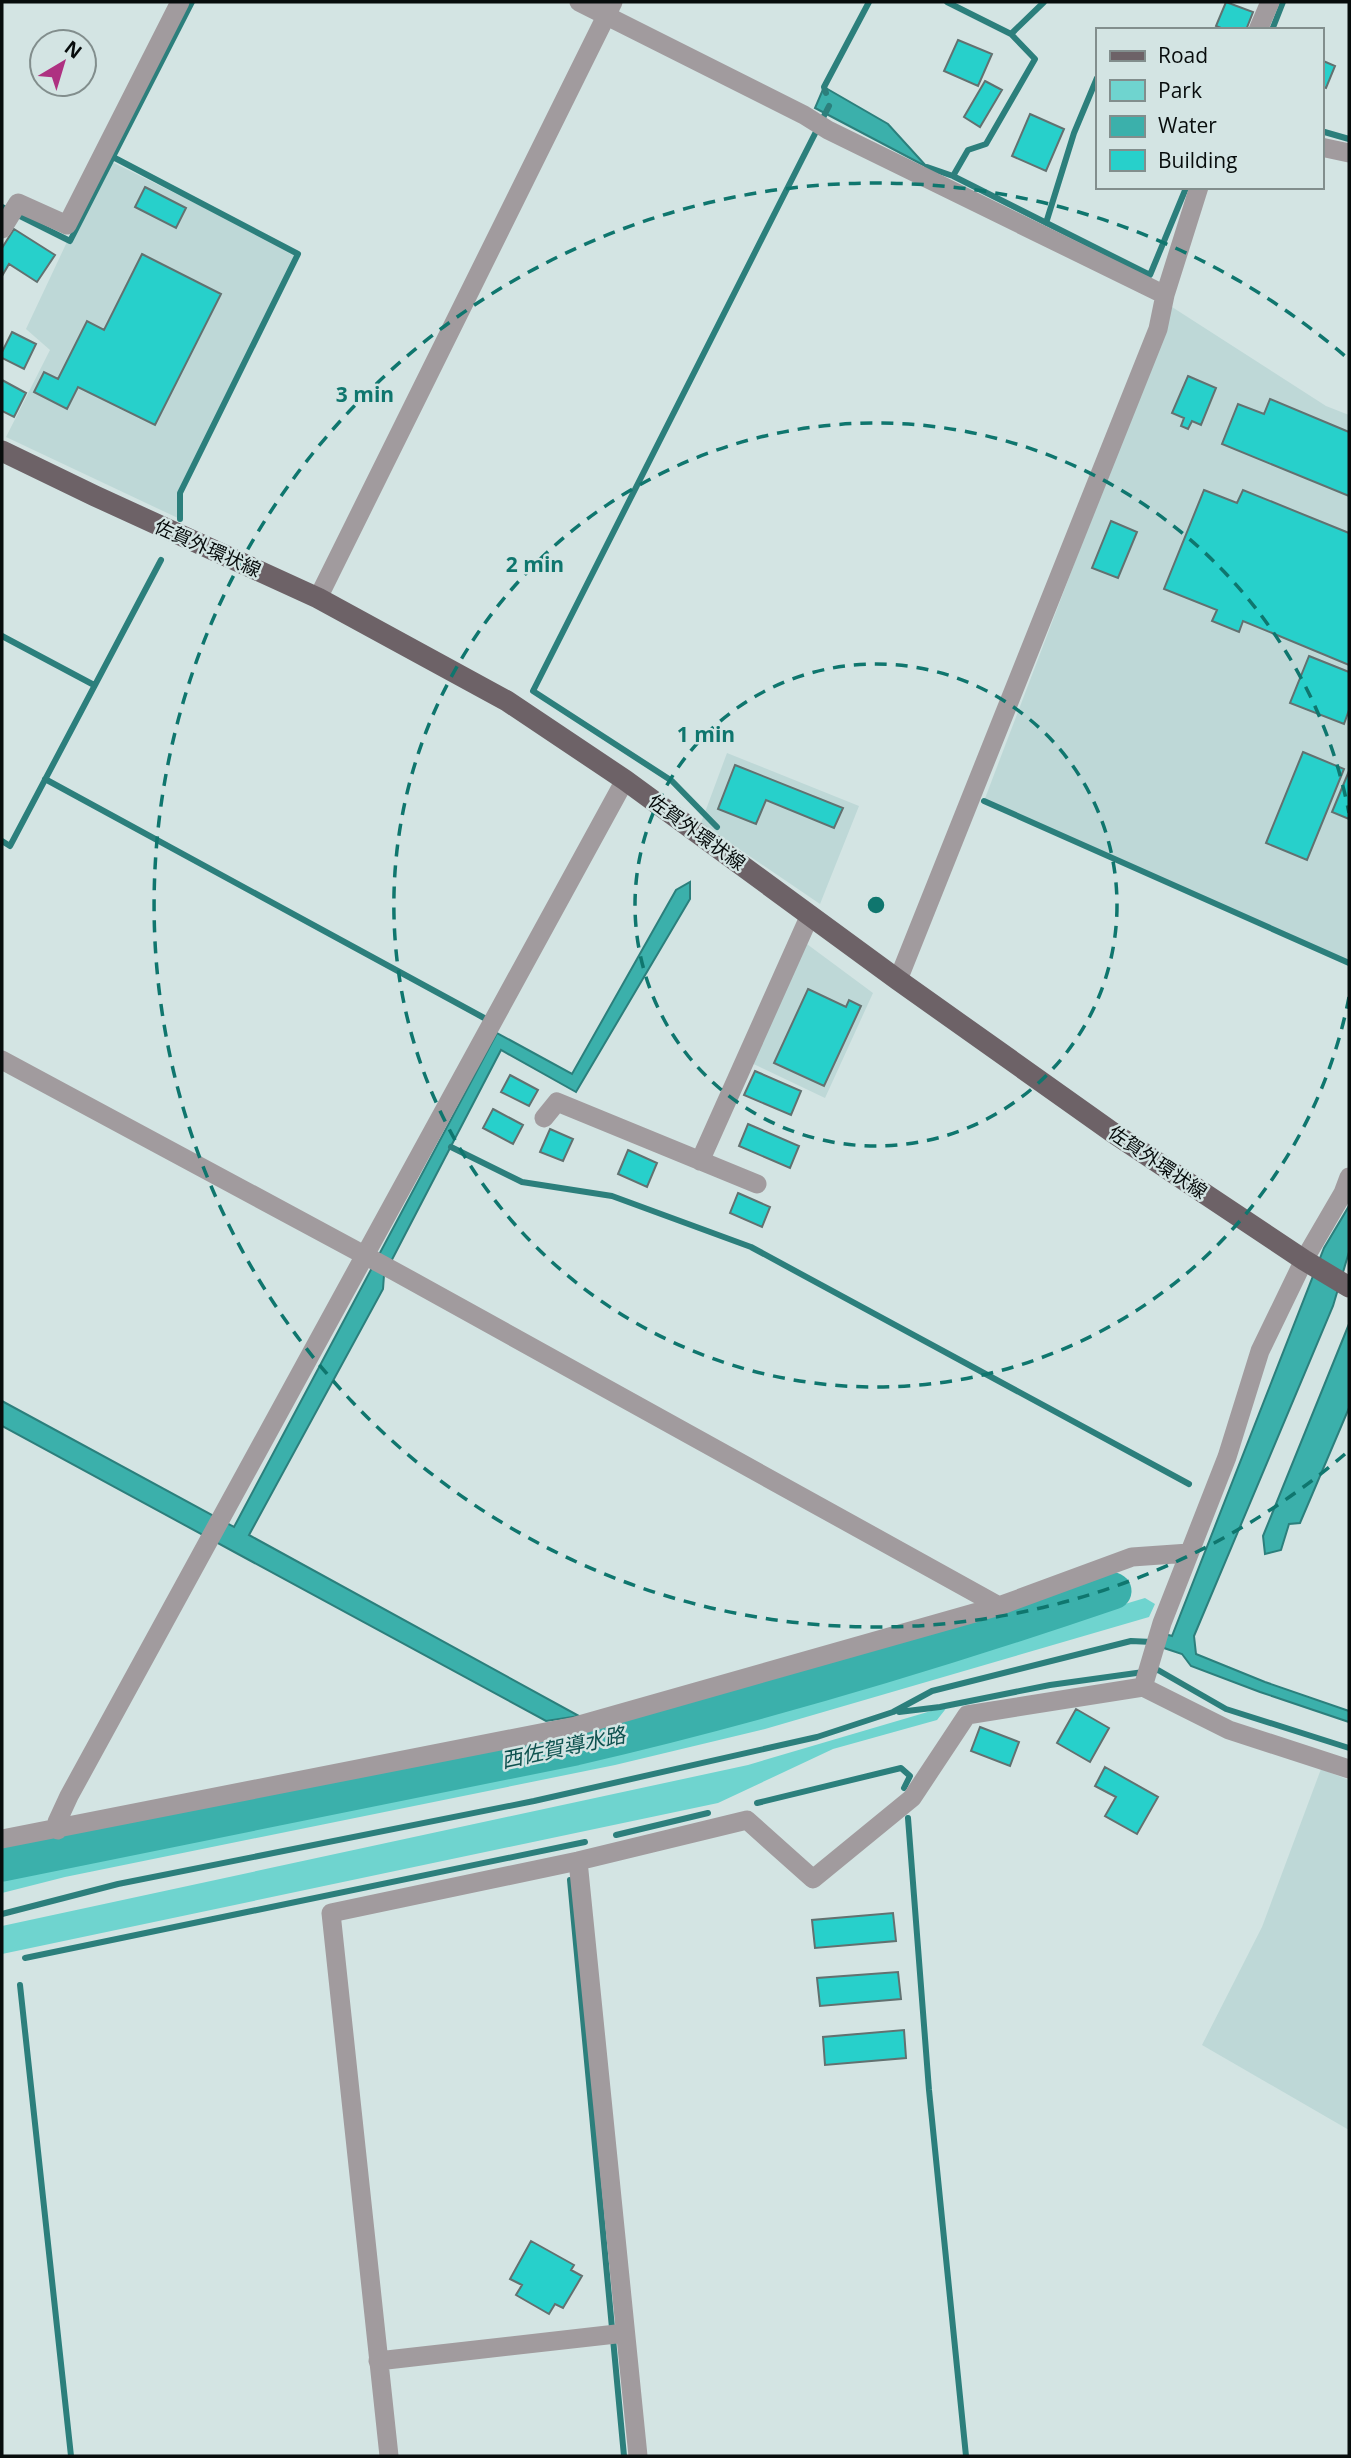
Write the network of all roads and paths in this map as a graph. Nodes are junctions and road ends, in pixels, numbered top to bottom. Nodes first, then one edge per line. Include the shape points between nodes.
1 (180, 2) edge
2 (579, 2) edge
3 (1270, 2) edge
4 (610, 8) edge
5 (1259, 28) edge
6 (1323, 147) edge
7 (1349, 153) edge
8 (1198, 189) edge
9 (8, 219) edge
10 (1165, 295) junction
11 (2, 451) edge
12 (318, 598) junction
13 (625, 780) junction
14 (810, 915) junction
15 (898, 980) junction
16 (2, 1060) edge
17 (544, 1118) dead end
18 (700, 1161) junction
19 (1349, 1177) edge
20 (757, 1184) dead end
21 (365, 1255) junction
22 (1304, 1260) junction
23 (1349, 1287) edge
24 (1189, 1553) junction
25 (999, 1605) junction
26 (1143, 1687) junction
27 (1349, 1769) edge
28 (58, 1830) junction
29 (2, 1839) edge
30 (578, 1861) junction
31 (625, 2333) junction
32 (378, 2361) junction
33 (389, 2456) edge
34 (638, 2456) edge

1 - 9 street via 67,225 18,203
2 - 4 street
3 - 5 street
4 - 10 street via 828,130
4 - 12 street
6 - 7 street
8 - 10 street
10 - 15 street via 1158,329
11 - 12 main road, 佐賀外環状線
12 - 13 main road, 佐賀外環状線 via 507,701
13 - 14 main road, 佐賀外環状線
13 - 21 street
14 - 15 main road, 佐賀外環状線
14 - 18 street
15 - 22 main road, 佐賀外環状線 via 1112,1132
16 - 21 street
17 - 18 street via 556,1102
18 - 20 street
19 - 22 street
21 - 25 street
21 - 28 street via 69,1796
22 - 23 main road, 佐賀外環状線
22 - 24 street via 1260,1351 1227,1457
24 - 25 street via 1132,1558
24 - 26 street
25 - 28 street via 576,1727
26 - 27 street via 1229,1730
26 - 30 street via 967,1715 912,1798 813,1879 747,1820
28 - 29 street
30 - 31 street
30 - 32 street via 331,1913
31 - 32 street
31 - 34 street
32 - 33 street

